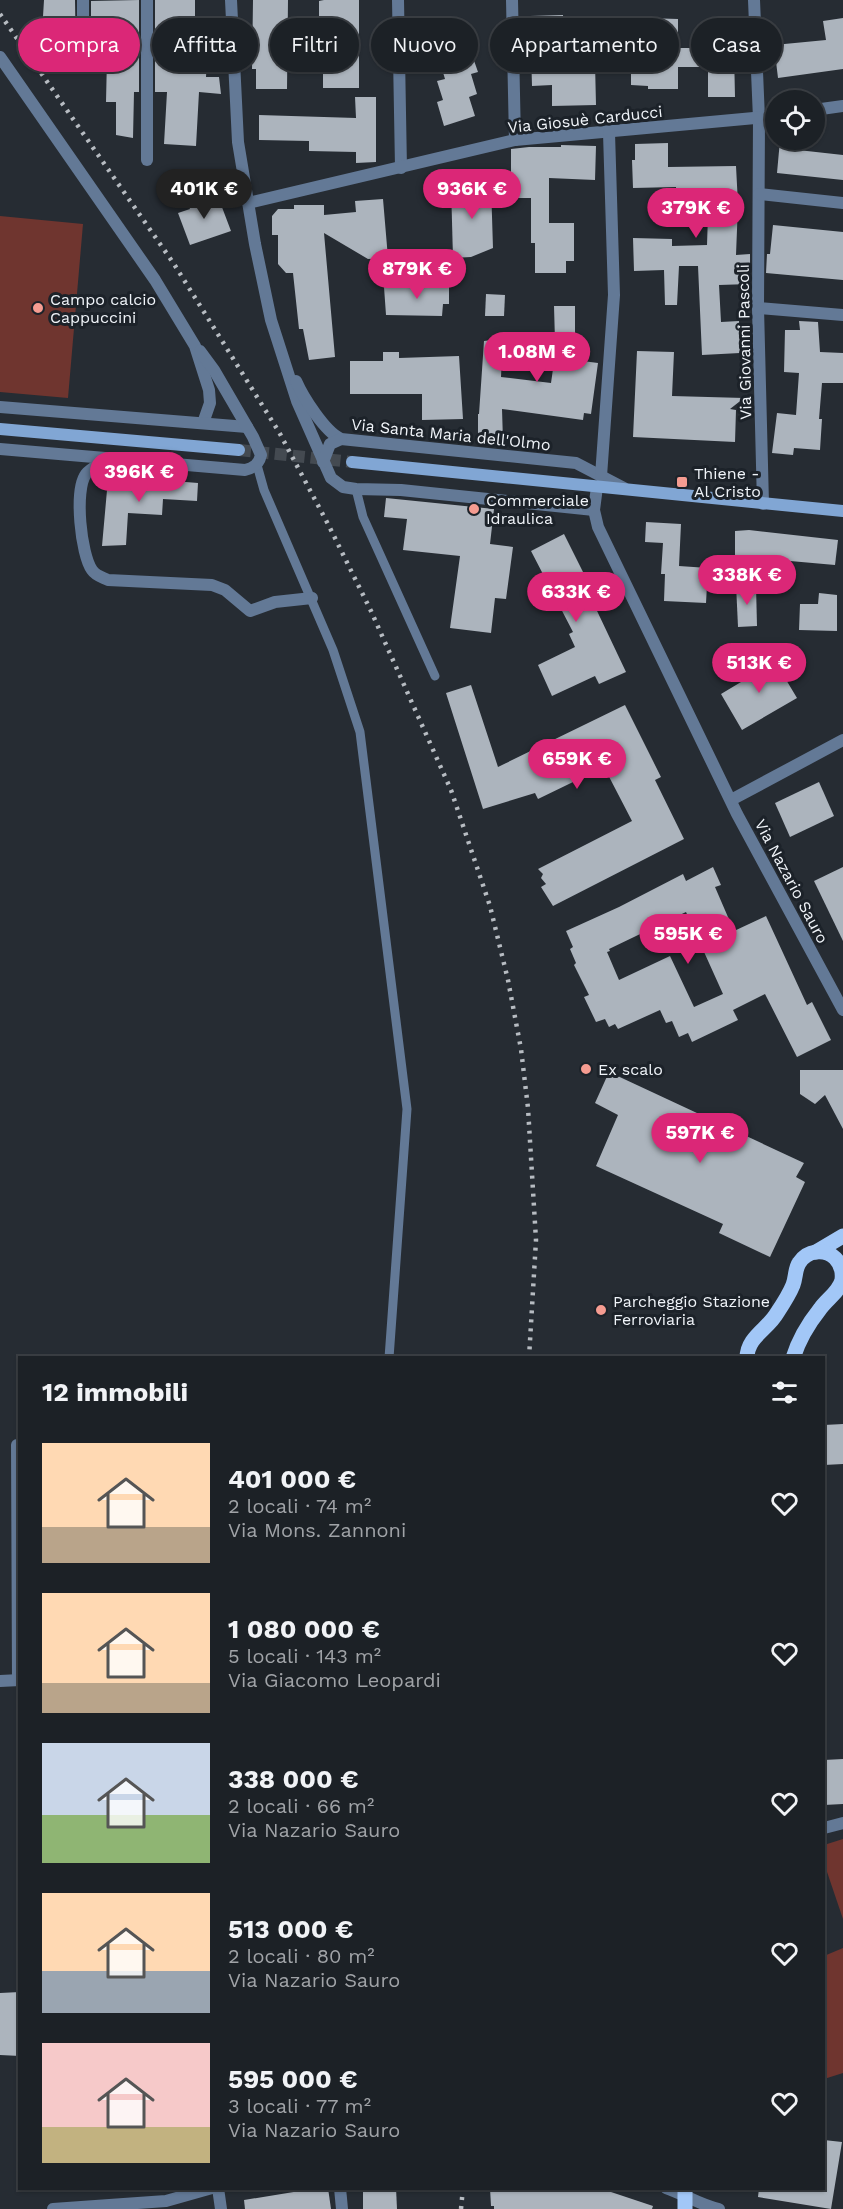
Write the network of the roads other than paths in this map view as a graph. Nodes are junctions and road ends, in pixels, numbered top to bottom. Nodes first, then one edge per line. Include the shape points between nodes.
1 (83, 0) edge
2 (147, 0) edge
3 (231, 0) edge
4 (398, 0) edge
5 (512, 0) edge
6 (754, 0) edge
7 (83, 18) edge
8 (0, 57) edge
9 (843, 106) edge
10 (825, 108) edge
11 (765, 118) edge
12 (759, 119) junction
13 (609, 133) junction
14 (515, 140) junction
15 (147, 160) dead end
16 (401, 168) junction
17 (759, 194) junction
18 (248, 203) junction
19 (843, 203) edge
20 (758, 308) junction
21 (843, 315) edge
22 (271, 320) junction
23 (195, 346) junction
24 (0, 407) edge
25 (203, 423) junction
26 (247, 427) junction
27 (0, 429) edge
28 (341, 439) junction
29 (0, 449) edge
30 (240, 450) tunnel mouth
31 (110, 458) junction
32 (323, 462) junction
33 (352, 462) tunnel mouth
34 (257, 465) junction
35 (599, 482) junction
36 (356, 489) junction
37 (764, 504) junction
38 (594, 510) junction
39 (843, 512) edge
40 (312, 598) junction
41 (435, 676) dead end
42 (843, 740) edge
43 (730, 800) junction
44 (843, 1010) edge
45 (843, 1236) edge
46 (816, 1252) junction
47 (843, 1273) edge
48 (839, 1292) edge
49 (389, 1356) edge
50 (747, 1356) edge
51 (794, 1356) edge
52 (17, 1445) dead end
53 (18, 1562) edge
54 (18, 1680) edge
55 (0, 1681) edge
56 (843, 1823) edge
57 (825, 1828) edge
58 (205, 2190) edge
59 (218, 2190) edge
60 (340, 2190) edge
61 (670, 2190) edge
62 (686, 2198) edge
63 (54, 2209) edge
64 (221, 2209) edge
65 (342, 2209) edge
66 (719, 2209) edge

1 - 7 street
2 - 15 street
3 - 18 street via 238,141
4 - 16 street
5 - 14 street
6 - 12 street, Via Giovanni Pascoli
8 - 23 street via 155,280
9 - 10 street
11 - 12 street, Via Giosuè Carducci
12 - 13 street, Via Giosuè Carducci
12 - 17 street, Via Giovanni Pascoli
13 - 14 street, Via Giosuè Carducci
13 - 35 street, Via Nazario Sauro via 614,295
14 - 16 street, Via Giosuè Carducci
16 - 18 street, Via Giosuè Carducci
17 - 19 street
17 - 20 street, Via Giovanni Pascoli
18 - 22 street
20 - 21 street
20 - 37 street, Via Giovanni Pascoli
22 - 28 street, Via Santa Maria dell'Olmo via 297,385 330,431
22 - 32 street via 297,401
23 - 25 street via 209,390 210,403
23 - 26 street via 209,362
24 - 25 street
25 - 26 street
26 - 34 street via 261,454
27 - 30 main road
28 - 32 street via 330,444
28 - 35 street, Via Santa Maria dell'Olmo via 576,463
29 - 31 street
31 - 34 street via 245,470
31 - 40 street via 86,473 81,485 82,531 90,568 96,575 108,580 212,585 225,590 250,611 275,602
32 - 36 street via 331,478 343,487
33 - 35 main road, Via Santa Maria dell'Olmo
34 - 40 lane via 264,490
35 - 37 main road, Via Santa Maria dell'Olmo
35 - 38 street, Via Nazario Sauro
36 - 38 street
36 - 41 lane via 363,517
37 - 39 main road, Via Santa Maria dell'Olmo
38 - 43 street, Via Nazario Sauro via 598,526
40 - 49 lane via 360,732 407,1109
42 - 43 street
43 - 44 street, Via Nazario Sauro
45 - 46 main road
46 - 47 main road via 831,1255
46 - 50 main road via 798,1264 784,1303 750,1342
47 - 48 main road
48 - 51 main road via 821,1307 803,1333
52 - 53 street
54 - 55 street
56 - 57 street
58 - 63 street via 166,2201
59 - 64 street
60 - 65 street
61 - 62 street
62 - 66 street

